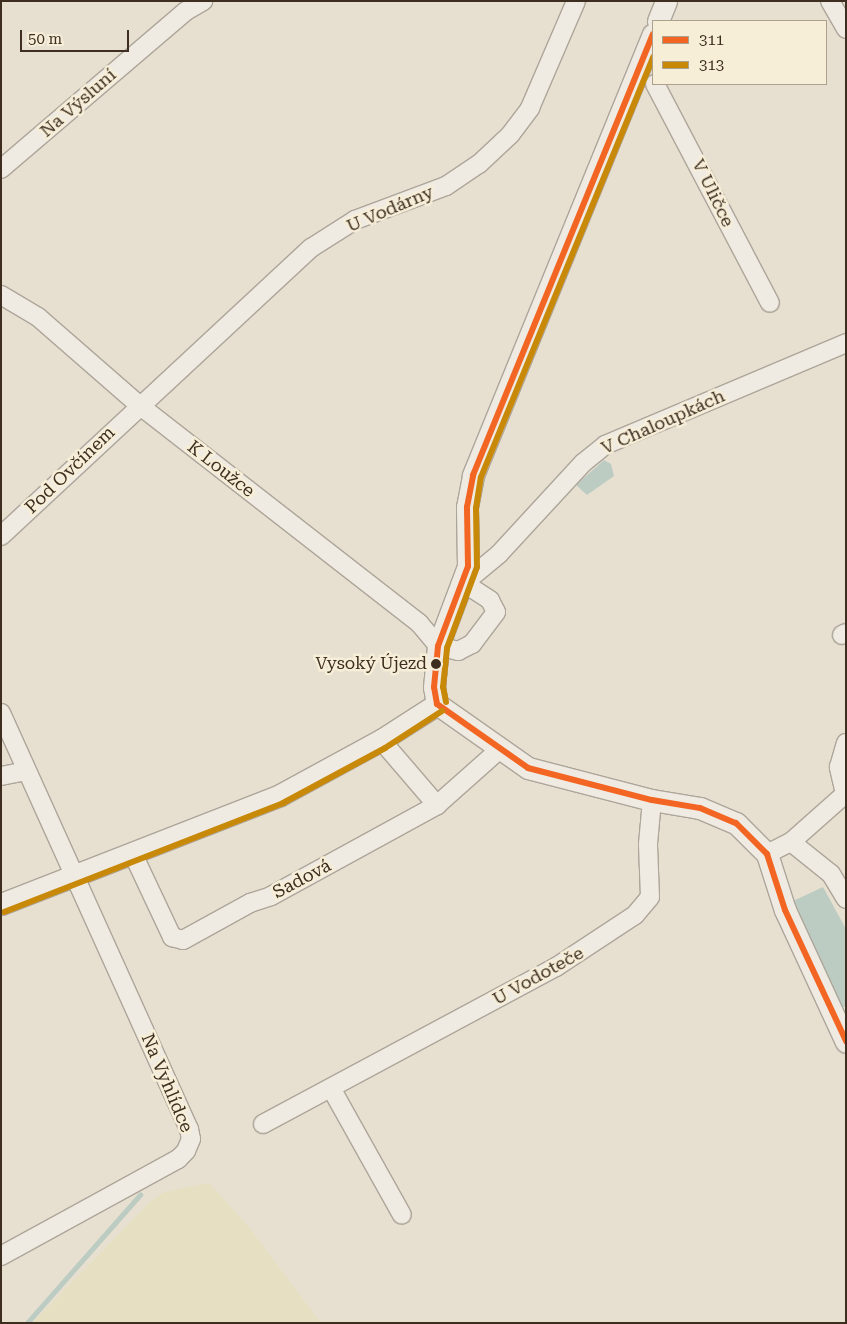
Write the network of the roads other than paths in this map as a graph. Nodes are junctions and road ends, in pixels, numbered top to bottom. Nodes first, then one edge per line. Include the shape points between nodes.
1 (203, 1) edge
2 (576, 1) edge
3 (666, 1) edge
4 (830, 1) edge
5 (658, 20) edge
6 (846, 29) edge
7 (652, 45) edge
8 (649, 78) edge
9 (653, 85) edge
10 (1, 170) edge
11 (1, 295) edge
12 (770, 303) dead end
13 (846, 343) edge
14 (139, 405) junction
15 (1, 536) edge
16 (464, 583) junction
17 (438, 646) junction
18 (437, 704) junction
19 (1, 713) edge
20 (381, 740) junction
21 (846, 743) edge
22 (499, 750) junction
23 (27, 771) junction
24 (1, 776) edge
25 (652, 800) junction
26 (437, 805) junction
27 (791, 842) junction
28 (133, 854) junction
29 (767, 854) junction
30 (74, 877) junction
31 (846, 899) edge
32 (1, 904) edge
33 (845, 1039) edge
34 (331, 1088) junction
35 (263, 1124) dead end
36 (402, 1215) dead end
37 (1, 1256) edge

1 - 10 street, Na Výsluní via 186,11
2 - 14 street, U Vodárny via 530,108 510,135 479,164 446,186 355,220 311,248
3 - 5 street
4 - 6 street
7 - 8 street
8 - 16 street via 473,475 467,508 468,566
9 - 12 street, V Uličce
11 - 14 street, K Loužce via 38,317
13 - 16 street, V Chaloupkách via 605,445 583,463 499,554
14 - 15 street, Pod Ovčínem
14 - 17 street, K Loužce via 419,623
16 - 17 street
16 - 17 street via 490,600 496,612 472,644 458,651
17 - 18 street via 434,687
18 - 20 street
18 - 22 street
19 - 23 street
20 - 26 street
20 - 28 street via 280,795
21 - 27 street via 839,767 845,794
22 - 25 street via 545,775
22 - 26 street, Sadová
23 - 24 street
23 - 30 street
25 - 29 street via 718,814 736,823
25 - 34 street, U Vodoteče via 648,844 650,897 635,916 563,963
26 - 28 street, Sadová via 271,896 250,903 182,940 172,937
27 - 29 street
27 - 31 street via 831,874
28 - 30 street
29 - 33 street via 785,910
30 - 32 street
30 - 37 street, Na Vyhlídce via 190,1129 190,1139 186,1151 178,1159
34 - 35 street, U Vodoteče
34 - 36 street

